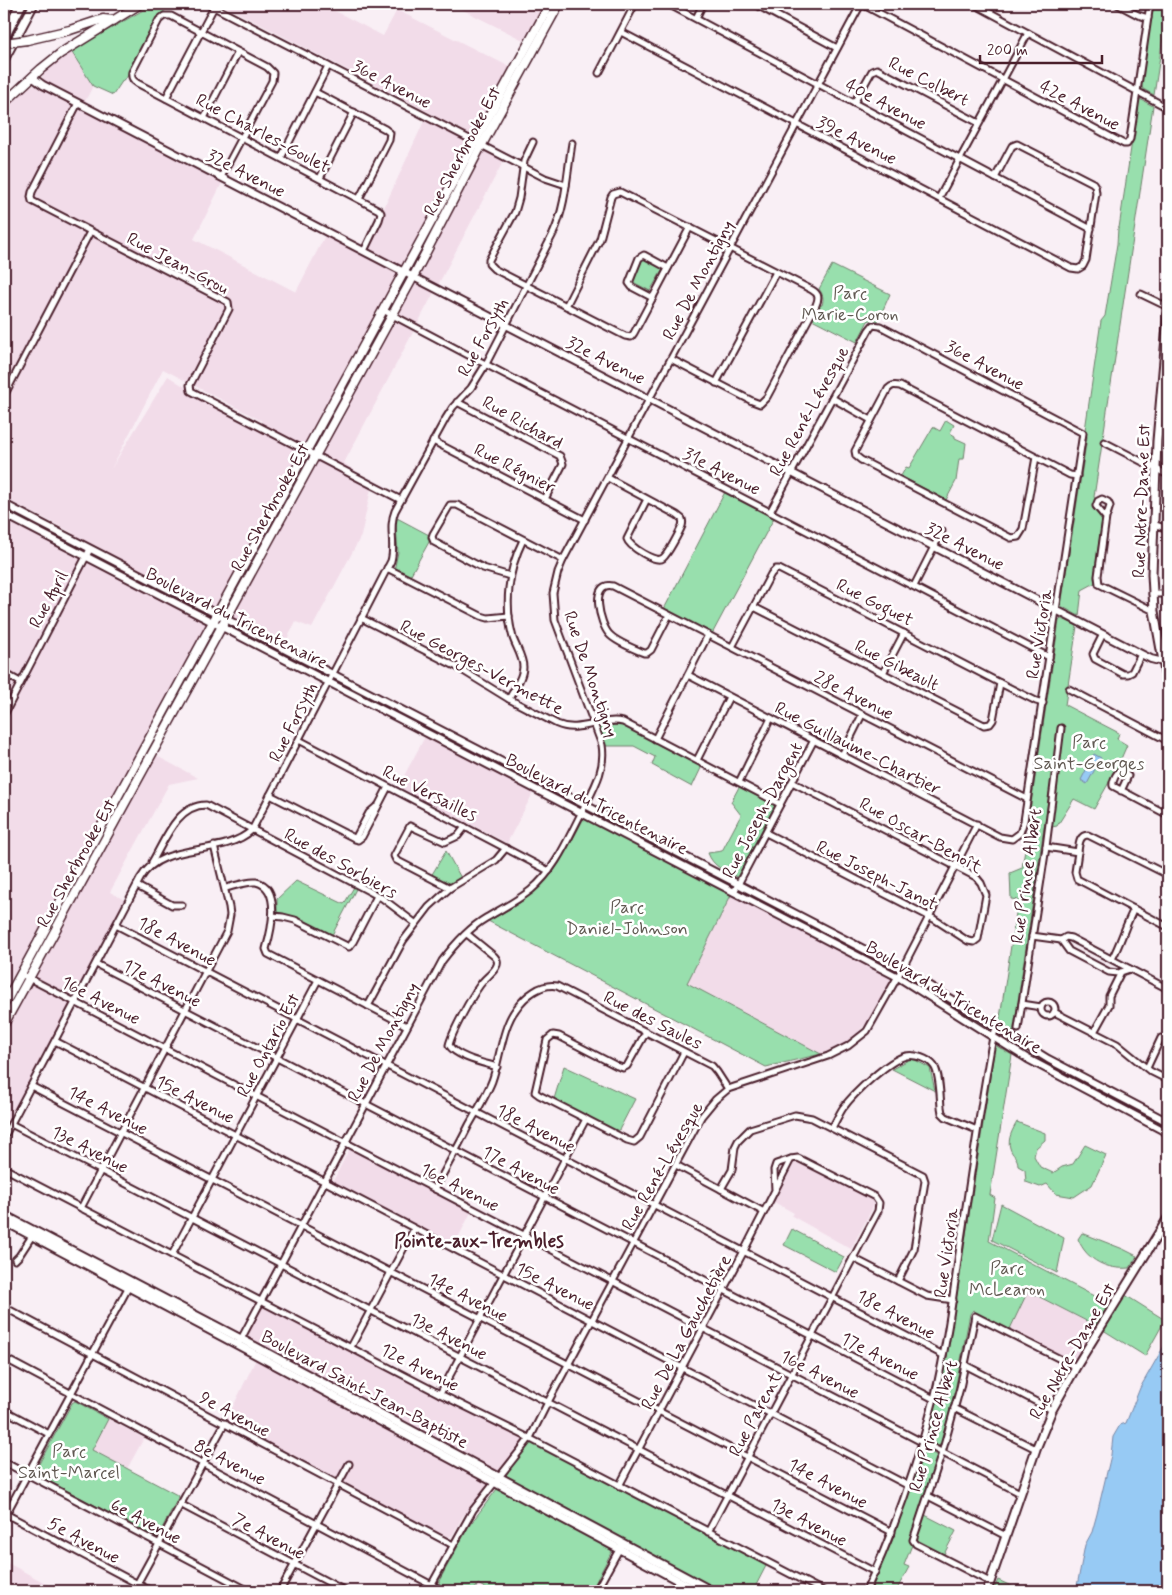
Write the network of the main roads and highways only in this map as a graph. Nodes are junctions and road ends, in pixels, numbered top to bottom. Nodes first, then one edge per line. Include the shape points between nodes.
1 (8, 4) edge
2 (21, 4) edge
3 (34, 4) edge
4 (140, 4) edge
5 (550, 4) edge
6 (559, 4) edge
7 (4, 13) edge
8 (114, 20) junction
9 (4, 37) edge
10 (4, 42) edge
11 (4, 60) edge
12 (4, 104) edge
13 (478, 144) junction
14 (1168, 314) edge
15 (1168, 318) edge
16 (352, 366) junction
17 (361, 372) junction
18 (330, 406) junction
19 (340, 411) junction
20 (281, 497) junction
21 (287, 507) junction
22 (254, 546) junction
23 (259, 559) junction
24 (1166, 663) edge
25 (1168, 689) edge
26 (157, 724) junction
27 (166, 729) junction
28 (139, 757) junction
29 (148, 762) junction
30 (92, 842) junction
31 (102, 847) junction
32 (74, 875) junction
33 (84, 880) junction
34 (5, 1003) edge
35 (14, 1005) junction
36 (4, 1024) edge
37 (4, 1215) edge
38 (1168, 1218) edge
39 (4, 1221) edge
40 (33, 1233) junction
41 (621, 1546) junction
42 (698, 1591) edge
43 (712, 1591) edge
44 (987, 1591) edge

1 - 7 highway
2 - 9 highway
3 - 11 main road
4 - 8 main road
5 - 13 main road, Rue Sherbrooke Est
6 - 13 main road, Rue Sherbrooke Est
8 - 10 main road, bridge
8 - 12 main road via 61,53
13 - 16 main road, Rue Sherbrooke Est
13 - 17 main road, Rue Sherbrooke Est via 414,276
14 - 15 main road, Rue Notre-Dame Est
15 - 24 main road, Rue Notre-Dame Est via 1155,468 1152,554 1154,611
16 - 17 main road
16 - 18 main road, Rue Sherbrooke Est
17 - 19 main road, Rue Sherbrooke Est
18 - 19 main road
18 - 20 main road, Rue Sherbrooke Est
19 - 21 main road, Rue Sherbrooke Est
20 - 21 main road
20 - 22 main road, Rue Sherbrooke Est
21 - 23 main road, Rue Sherbrooke Est
22 - 23 main road
22 - 26 main road, Rue Sherbrooke Est
23 - 27 main road, Rue Sherbrooke Est
24 - 25 main road, Rue Notre-Dame Est
26 - 27 main road
26 - 28 main road, Rue Sherbrooke Est
27 - 29 main road, Rue Sherbrooke Est
28 - 29 main road
28 - 30 main road, Rue Sherbrooke Est
29 - 31 main road, Rue Sherbrooke Est
30 - 31 main road
30 - 32 main road, Rue Sherbrooke Est
31 - 33 main road, Rue Sherbrooke Est
32 - 33 main road
32 - 34 main road, Rue Sherbrooke Est
33 - 35 main road, Rue Sherbrooke Est
34 - 35 main road
35 - 36 main road, Rue Sherbrooke Est
37 - 40 main road, Boulevard Saint-Jean-Baptiste
38 - 44 main road, Rue Notre-Dame Est via 1052,1410
39 - 40 main road, Boulevard Saint-Jean-Baptiste
40 - 41 main road, Boulevard Saint-Jean-Baptiste
41 - 42 main road, Boulevard Saint-Jean-Baptiste
41 - 43 main road, Boulevard Saint-Jean-Baptiste

